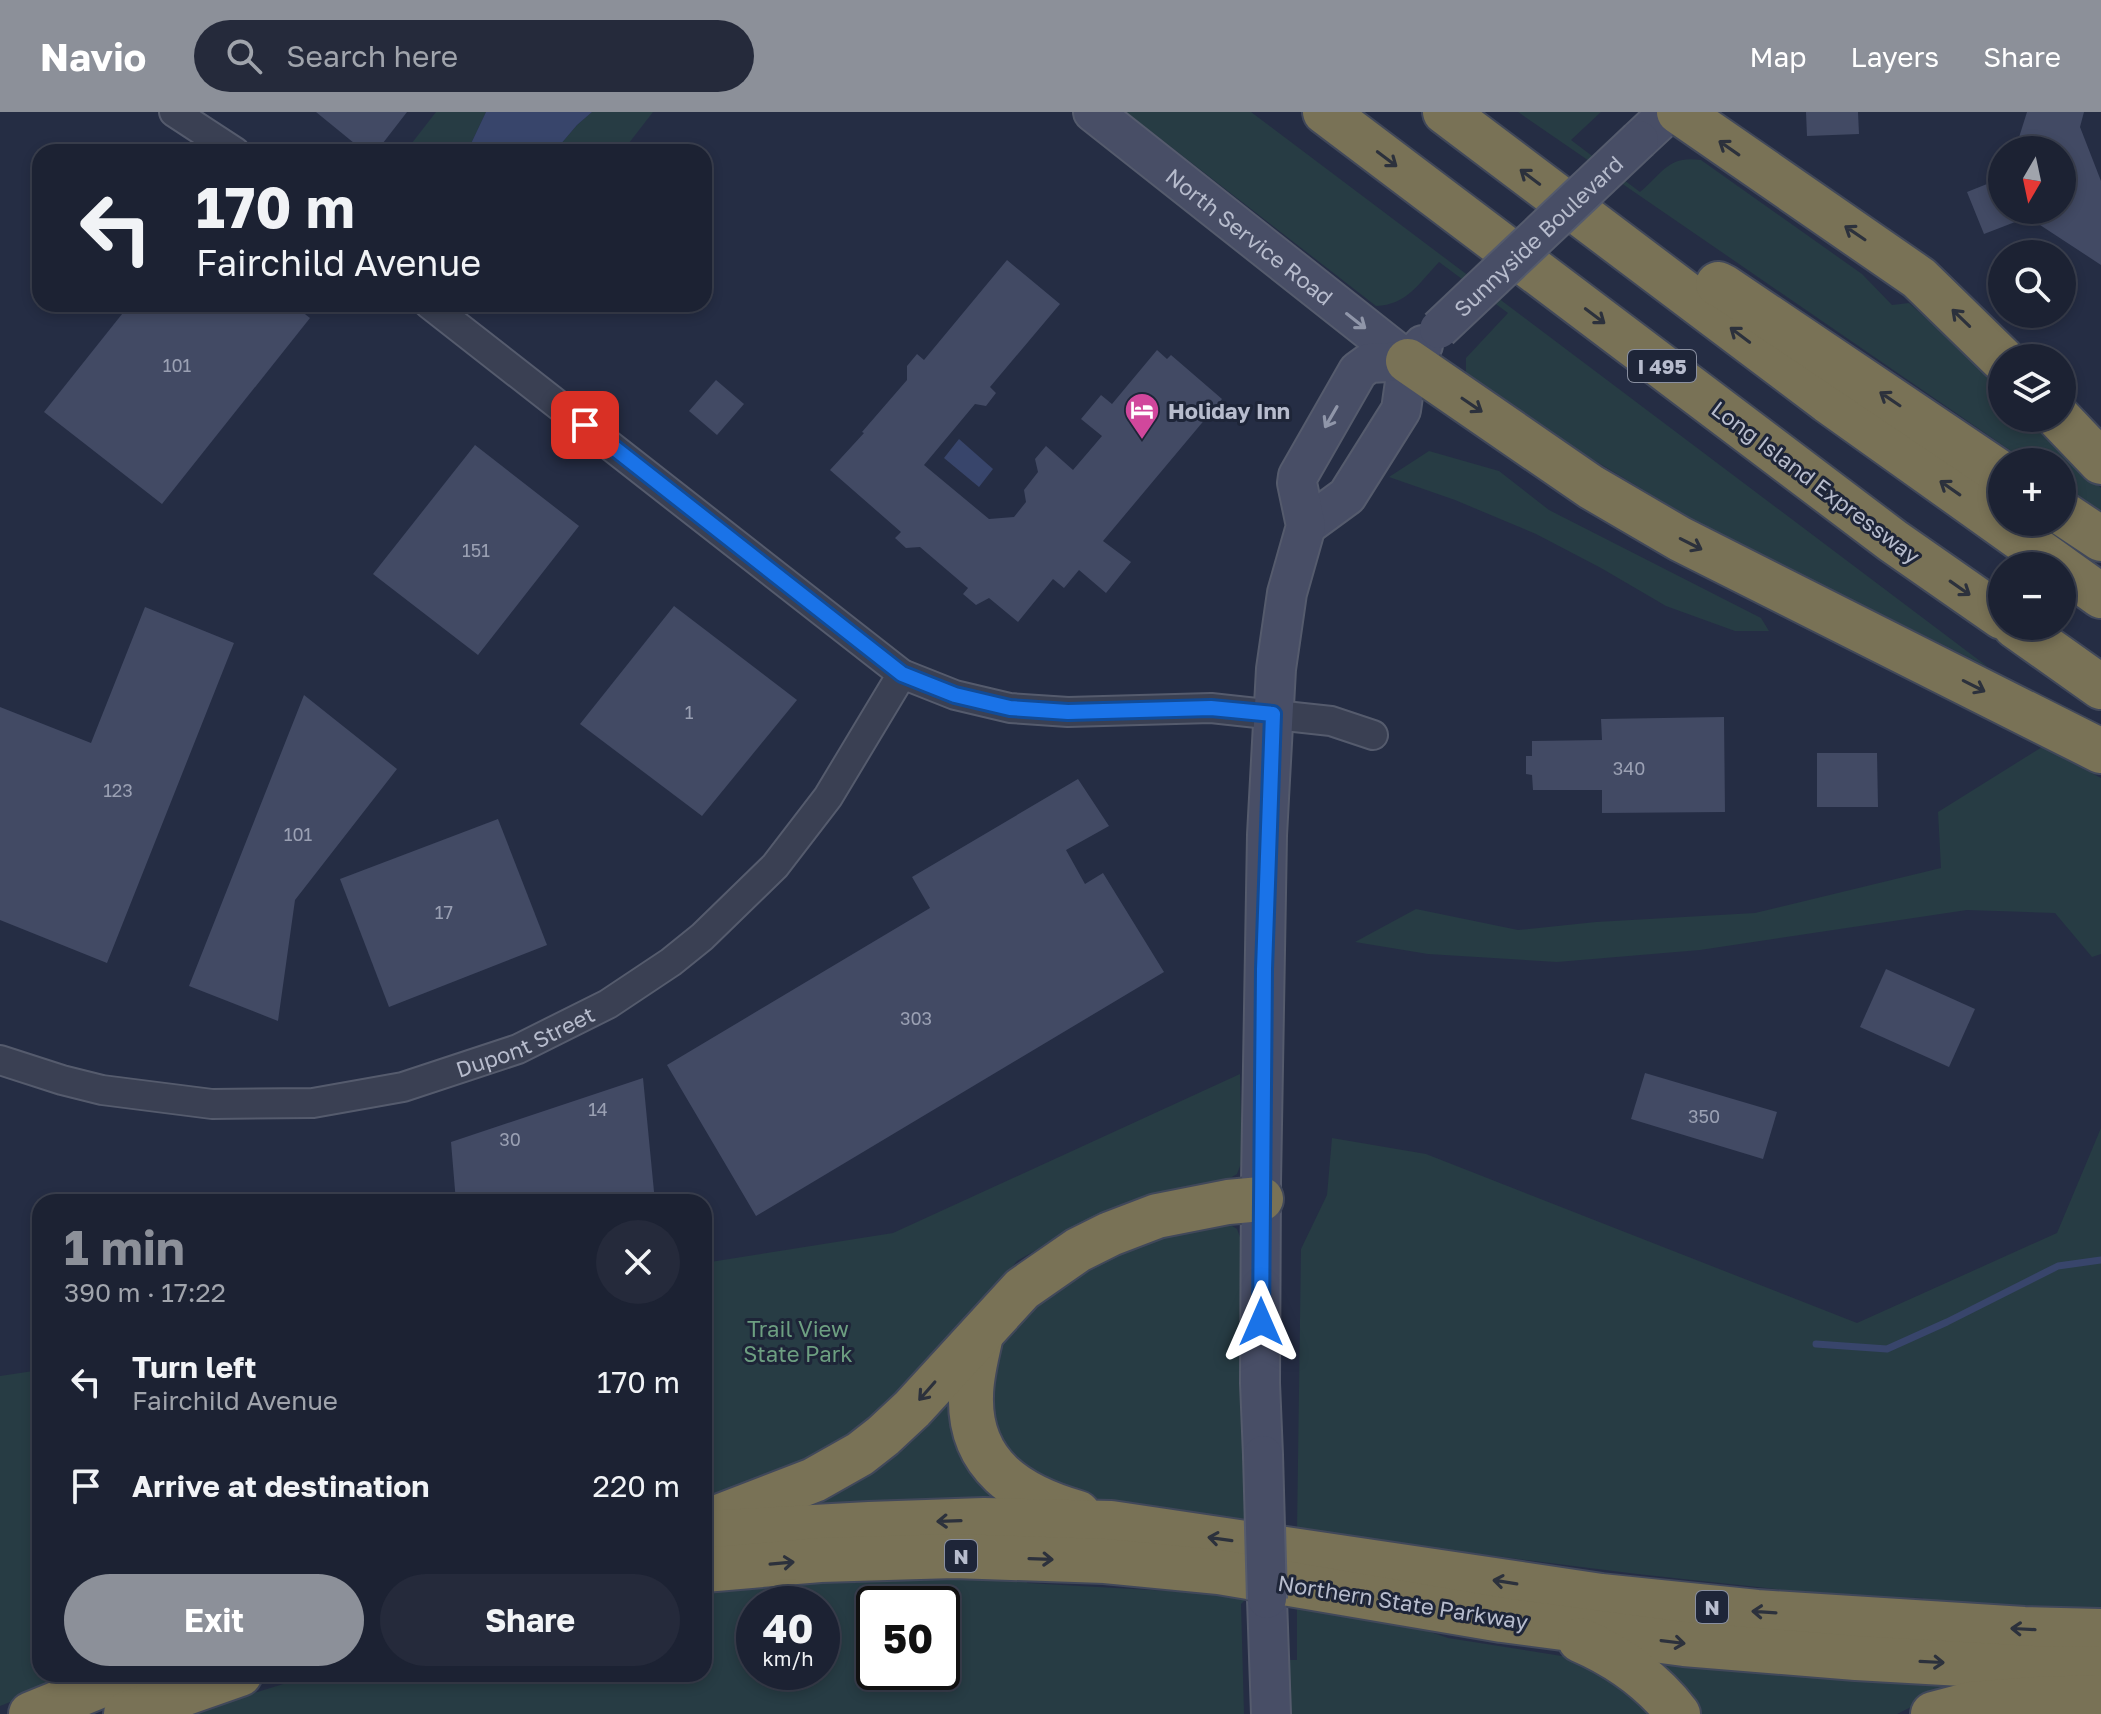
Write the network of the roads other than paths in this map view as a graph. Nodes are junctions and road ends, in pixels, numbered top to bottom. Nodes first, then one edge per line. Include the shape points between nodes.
1 (174, 112) edge
2 (1093, 112) edge
3 (1325, 112) edge
4 (1445, 112) edge
5 (1669, 112) edge
6 (1679, 112) edge
7 (224, 144) edge
8 (1638, 257) junction
9 (439, 312) edge
10 (1988, 345) edge
11 (1408, 361) junction
12 (2072, 432) edge
13 (2101, 462) edge
14 (1988, 465) edge
15 (2076, 522) edge
16 (1306, 526) junction
17 (2101, 539) edge
18 (2040, 552) edge
19 (2076, 578) edge
20 (2101, 596) edge
21 (1988, 607) edge
22 (2035, 640) edge
23 (902, 674) junction
24 (2101, 687) edge
25 (1273, 714) junction
26 (1373, 735) dead end
27 (2101, 751) edge
28 (0, 1060) edge
29 (1261, 1199) junction
30 (981, 1335) junction
31 (712, 1521) edge
32 (1111, 1523) junction
33 (712, 1533) edge
34 (712, 1569) edge
35 (1540, 1625) junction
36 (2101, 1631) edge
37 (2101, 1669) edge
38 (109, 1682) edge
39 (217, 1682) edge
40 (2101, 1697) edge
41 (31, 1714) edge
42 (126, 1714) edge
43 (1271, 1714) edge
44 (1678, 1714) edge
45 (1933, 1714) edge

1 - 7 street
2 -> 11 main road, North Service Road
3 -> 21 highway, Long Island Expressway / I 495
8 -> 4 highway
5 - 11 main road, Sunnyside Boulevard, bridge
10 -> 6 highway via 1919,278
14 -> 8 highway via 1724,287
18 -> 8 highway
9 - 23 street
11 - 16 main road via 1401,410 1347,496
11 -> 16 main road via 1369,363 1358,371 1298,476
11 -> 27 highway via 1591,487 1680,539
12 - 13 highway
15 - 17 highway
16 - 25 main road via 1287,593
19 - 20 highway
22 - 24 highway
23 - 25 street via 955,695 1010,708 1211,708
23 - 28 street, Dupont Street via 828,797 765,876 671,962 608,1004 518,1049 403,1087 313,1103 212,1104 102,1090
25 - 26 street via 1331,721
25 - 29 main road
29 - 30 highway via 1157,1216 1110,1234 1022,1289
29 - 43 main road, bridge via 1260,1383
30 -> 31 highway via 912,1409 860,1454 814,1480
30 - 32 highway via 972,1421 988,1458 1001,1475 1047,1504
32 -> 33 highway, Northern State Parkway / N via 984,1520
36 -> 32 highway, Northern State Parkway / N via 1757,1612 1601,1596
34 -> 35 highway, Northern State Parkway / N via 954,1556 1105,1561 1219,1572
35 -> 37 highway, Northern State Parkway / N via 1856,1658
35 - 44 highway via 1605,1651 1641,1675
38 - 41 highway
39 - 42 highway
40 - 45 highway via 1971,1704

